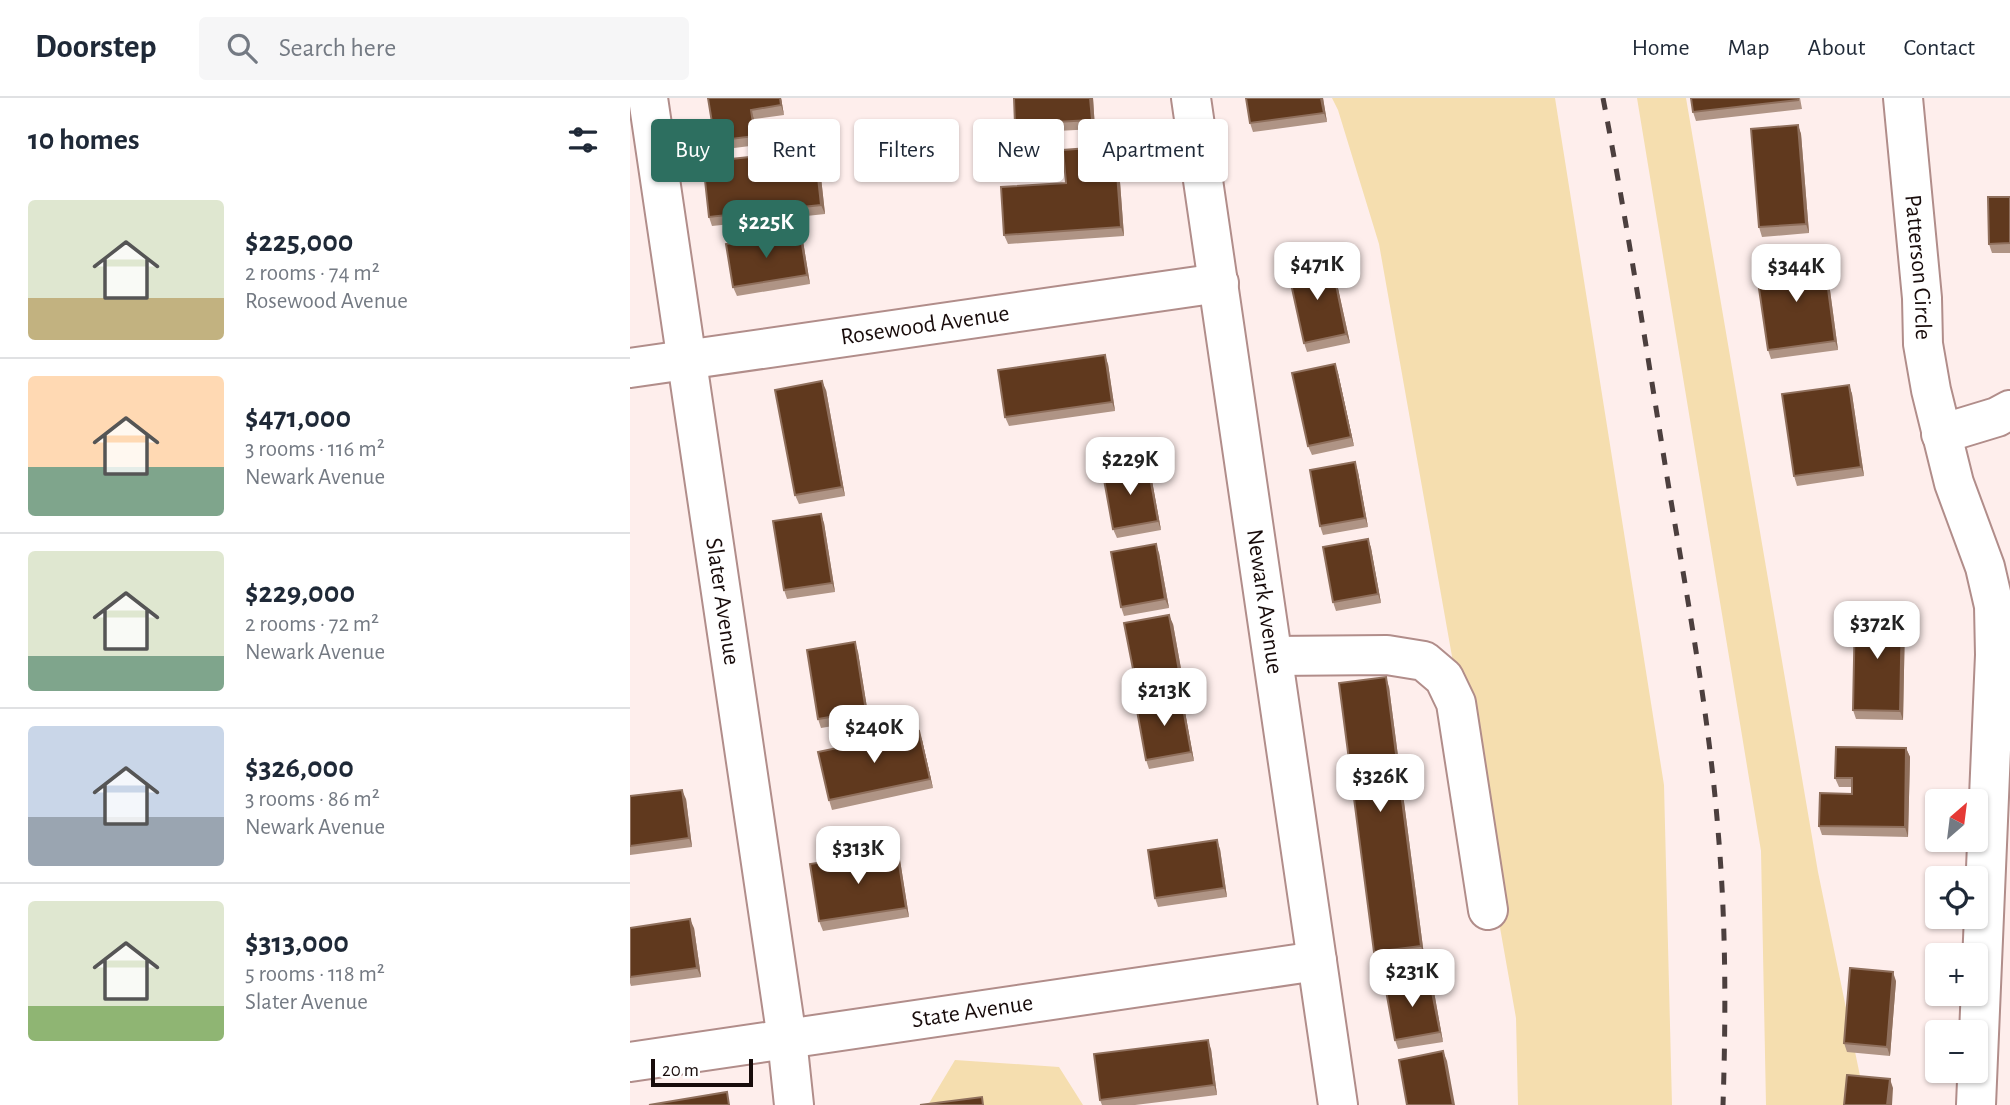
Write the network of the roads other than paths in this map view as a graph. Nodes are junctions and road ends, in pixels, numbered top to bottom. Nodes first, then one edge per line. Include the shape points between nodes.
1 (648, 98) edge
2 (1191, 98) edge
3 (1903, 98) edge
4 (1219, 284) junction
5 (685, 360) junction
6 (630, 368) edge
7 (2010, 410) edge
8 (1941, 434) junction
9 (1273, 656) junction
10 (1488, 910) dead end
11 (1317, 961) junction
12 (787, 1039) junction
13 (630, 1062) edge
14 (794, 1105) edge
15 (1338, 1105) edge
16 (1976, 1105) edge

1 - 5 street, Slater Avenue
2 - 4 street, Newark Avenue
3 - 8 street, Patterson Circle via 1923,344
4 - 5 street, Rosewood Avenue
4 - 9 street, Newark Avenue
5 - 6 street, Rosewood Avenue
5 - 12 street, Slater Avenue
7 - 8 street
8 - 16 street, Patterson Circle via 1994,606 1996,655
9 - 10 street via 1387,655 1424,661 1444,678 1456,703
9 - 11 street, Newark Avenue
11 - 12 street, State Avenue
11 - 15 street, Newark Avenue
12 - 13 street, State Avenue
12 - 14 street, Slater Avenue

